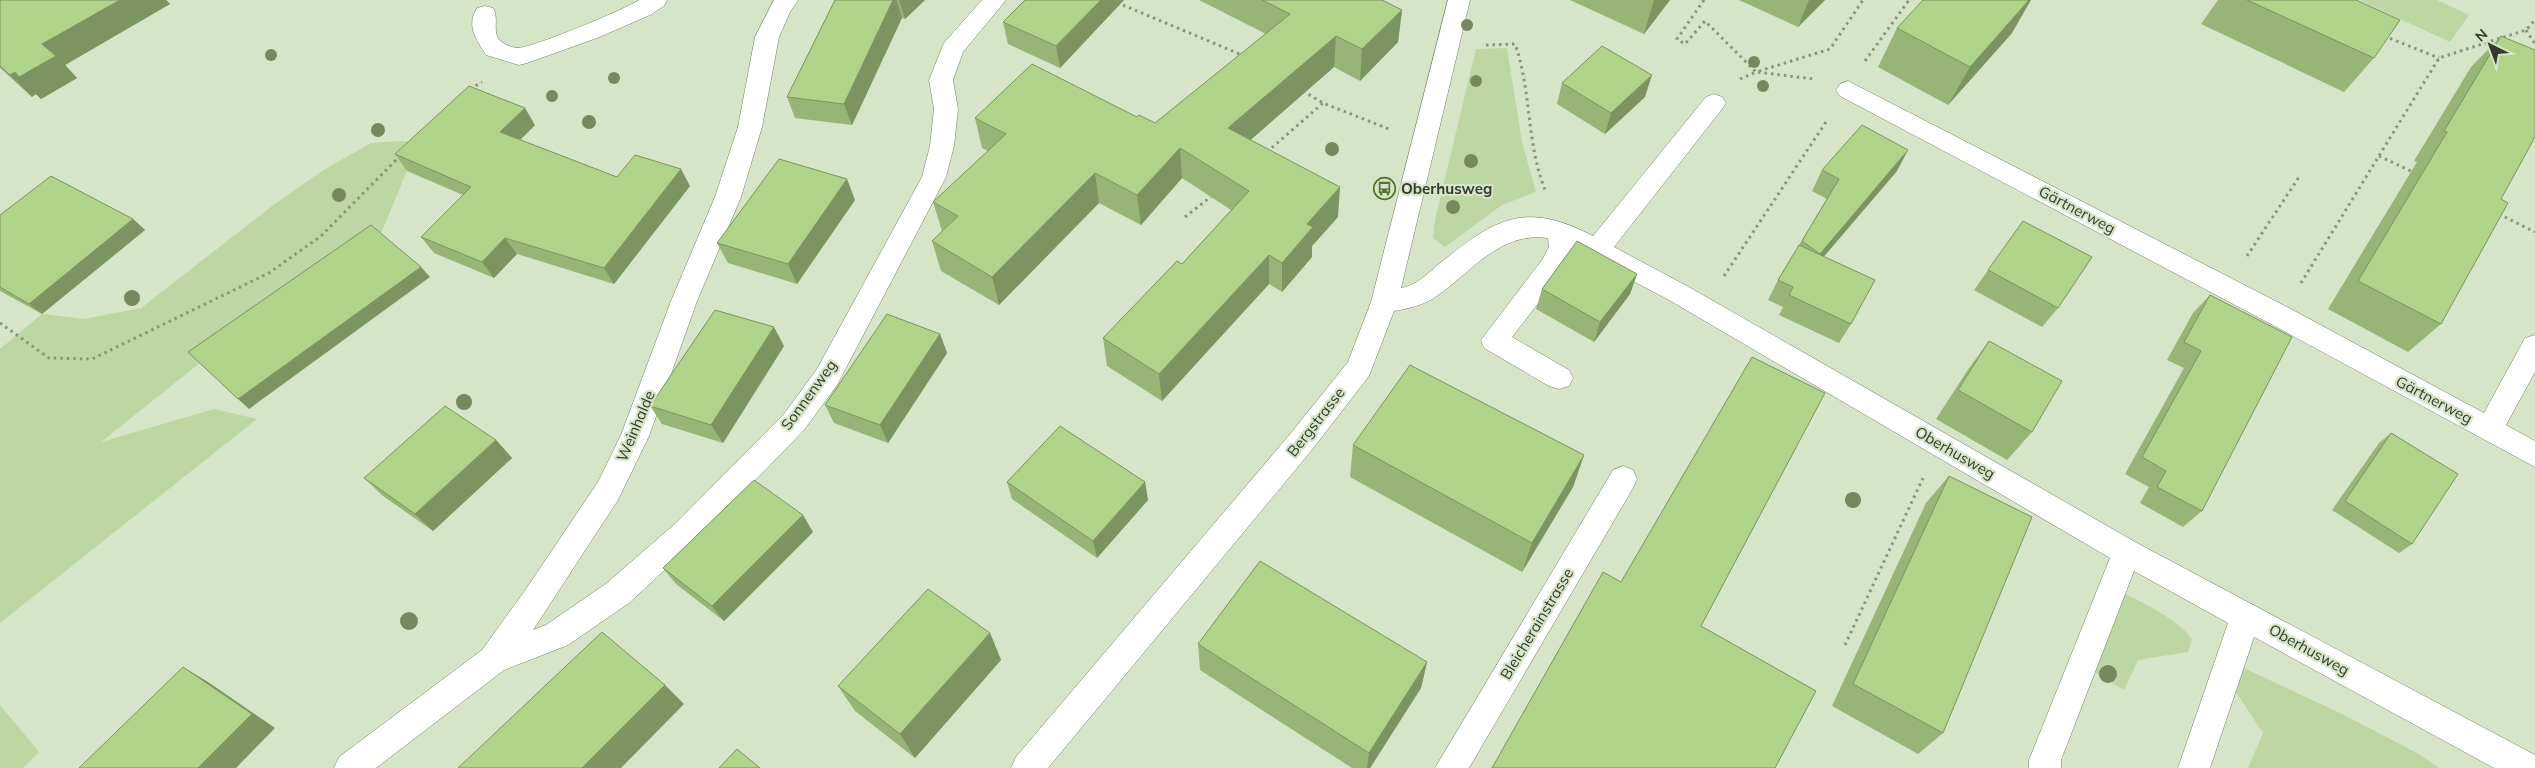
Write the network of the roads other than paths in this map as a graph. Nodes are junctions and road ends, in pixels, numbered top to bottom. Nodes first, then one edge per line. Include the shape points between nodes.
1 (656, 0) edge
2 (787, 0) edge
3 (995, 0) edge
4 (1459, 0) edge
5 (486, 14) dead end
6 (1848, 90) road end
7 (1714, 103) dead end
8 (1559, 230) junction
9 (1597, 250) junction
10 (1384, 302) junction
11 (2535, 346) edge
12 (1559, 378) dead end
13 (2490, 429) junction
14 (2535, 455) edge
15 (1623, 479) dead end
16 (2127, 552) junction
17 (2246, 616) junction
18 (493, 660) junction
19 (2535, 751) edge
20 (350, 768) edge
21 (1027, 768) edge
22 (1452, 768) edge
23 (2045, 768) edge
24 (2194, 768) edge
25 (2526, 768) edge
26 (2531, 768) edge

1 - 5 street via 589,32 519,57 494,49 484,32
2 - 18 street, Weinhalde via 767,37 750,127 728,196 684,301 635,436 608,491
3 - 18 street, Sonnenweg via 952,49 941,80 946,110 942,146 934,176 827,377 794,422 618,594 557,635
4 - 10 street, Bergstrasse
6 - 13 street, Gärtnerweg
7 - 9 street
8 - 9 street, Oberhusweg
8 - 10 street, Oberhusweg via 1533,226 1510,230 1480,246 1424,291
8 - 12 street via 1562,247 1552,267 1494,340
9 - 16 street, Oberhusweg
10 - 21 street, Bergstrasse via 1359,368 1302,442
11 - 13 street
13 - 14 street, Gärtnerweg
15 - 22 street, Bleicherainstrasse
16 - 17 street, Oberhusweg
16 - 23 street via 2045,760
17 - 24 street
17 - 25 street, Oberhusweg
18 - 20 street, Weinhalde
19 - 26 street

